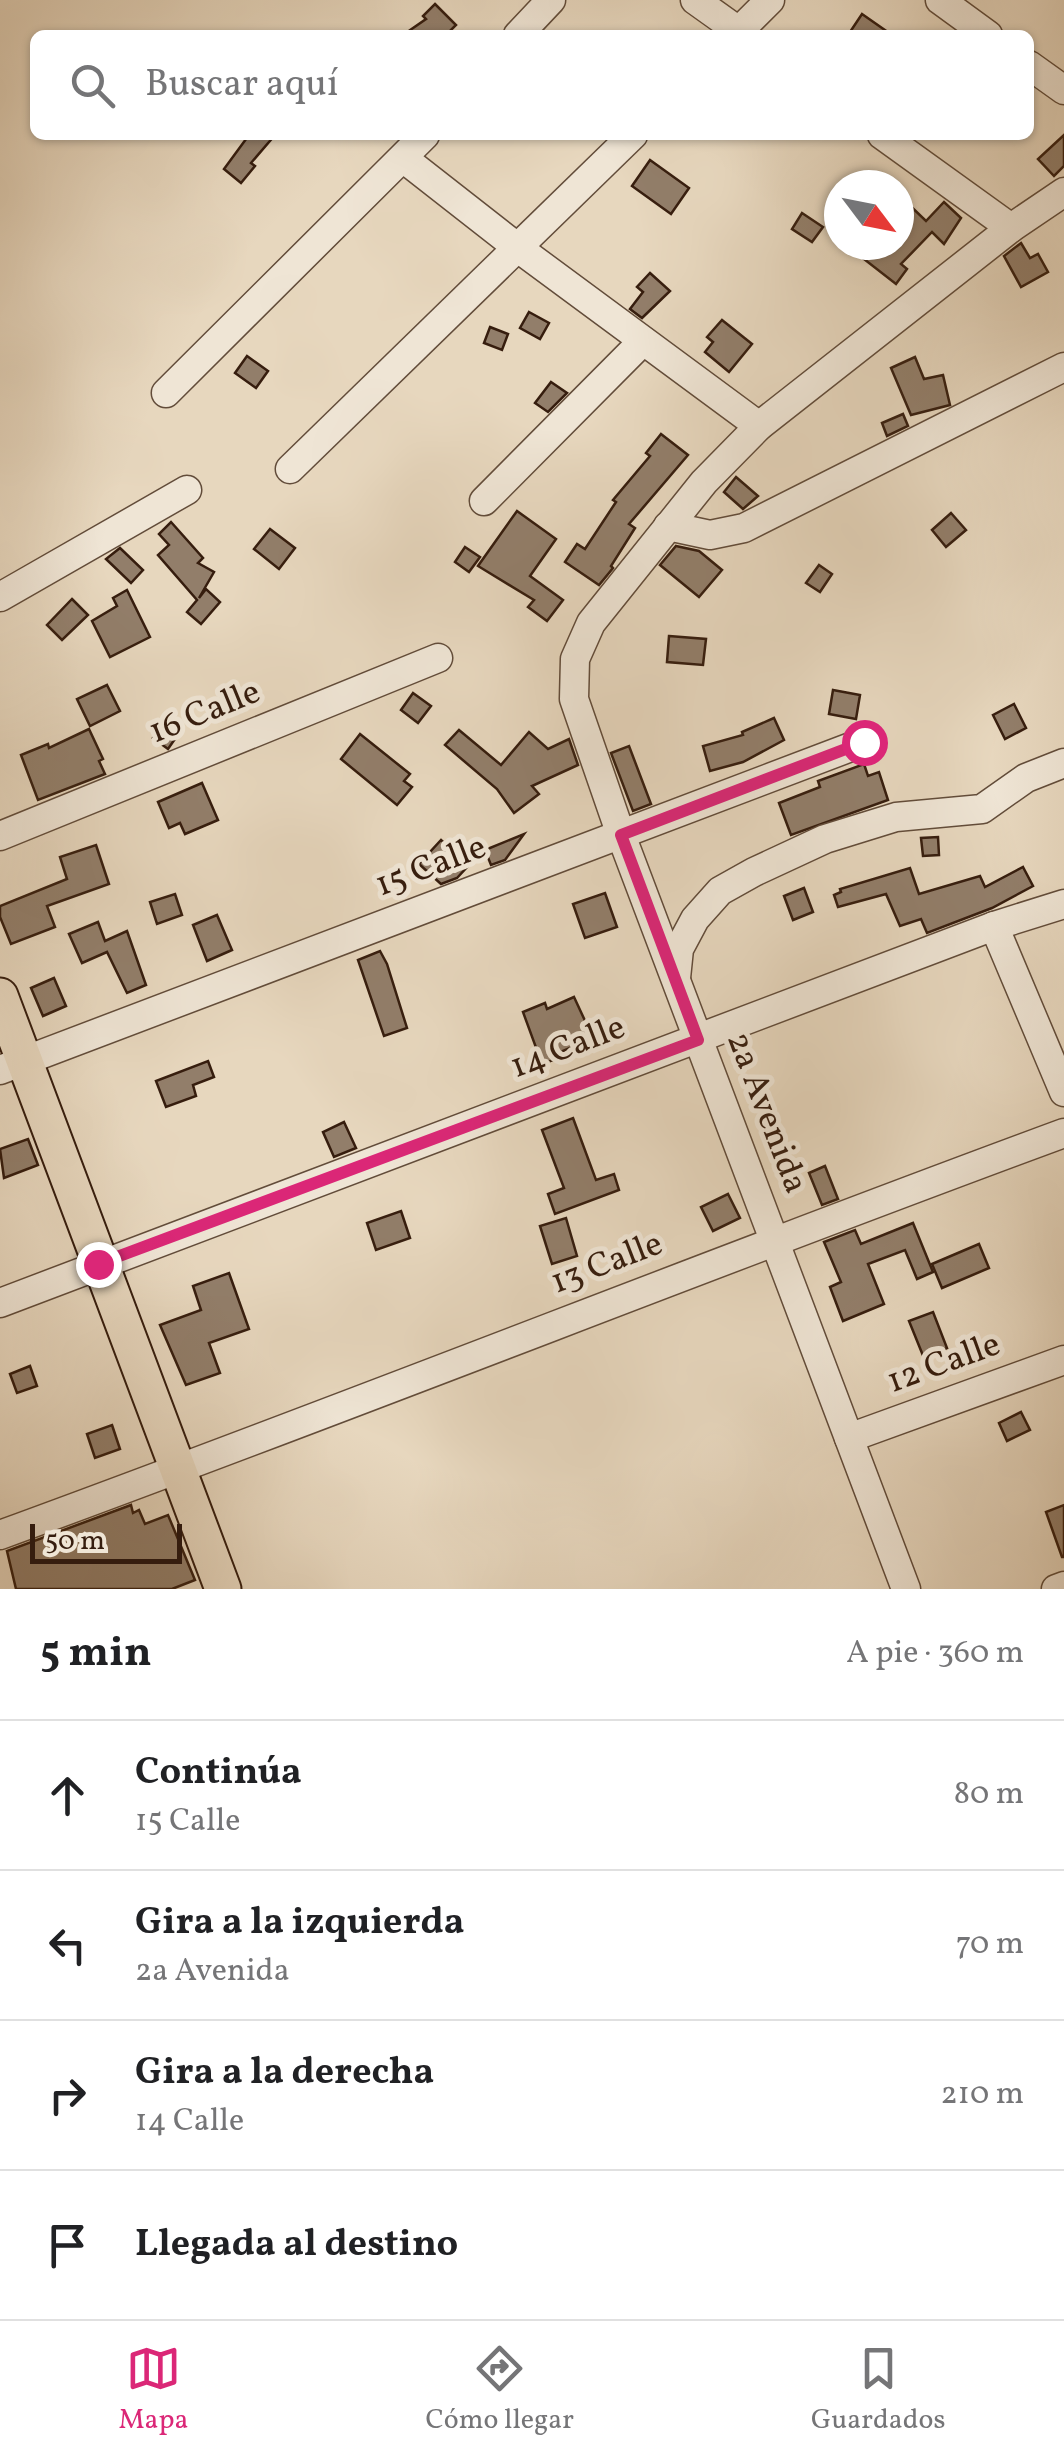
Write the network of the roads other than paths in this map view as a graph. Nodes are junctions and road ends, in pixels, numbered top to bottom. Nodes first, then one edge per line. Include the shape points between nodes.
1 (551, 0) edge
2 (695, 0) edge
3 (770, 0) edge
4 (940, 0) edge
5 (523, 30) edge
6 (734, 30) edge
7 (743, 30) edge
8 (981, 30) edge
9 (1034, 69) edge
10 (1064, 90) edge
11 (420, 140) edge
12 (628, 140) edge
13 (889, 140) edge
14 (403, 158) junction
15 (1064, 192) edge
16 (1011, 228) junction
17 (518, 248) junction
18 (644, 341) junction
19 (1064, 367) edge
20 (166, 393) dead end
21 (759, 426) junction
22 (290, 469) dead end
23 (187, 490) dead end
24 (484, 500) dead end
25 (668, 526) junction
26 (0, 597) edge
27 (438, 658) dead end
28 (864, 742) dead end
29 (1064, 763) edge
30 (621, 835) junction
31 (0, 836) edge
32 (1064, 904) edge
33 (994, 926) junction
34 (676, 983) junction
35 (0, 996) edge
36 (698, 1040) junction
37 (13, 1065) edge
38 (1064, 1092) edge
39 (1064, 1134) edge
40 (775, 1239) junction
41 (98, 1264) junction
42 (0, 1303) edge
43 (1064, 1360) edge
44 (849, 1438) junction
45 (180, 1469) junction
46 (0, 1535) edge
47 (1064, 1586) edge
48 (222, 1589) edge
49 (906, 1589) edge
50 (1056, 1589) edge

1 - 5 street
2 - 6 street
3 - 7 street
4 - 8 street
9 - 10 street
11 - 14 street
12 - 17 street
13 - 16 street
14 - 17 street
14 - 20 street
15 - 16 street
16 - 21 street
17 - 18 street
17 - 22 street
18 - 21 street
18 - 24 street
19 - 25 street via 744,528 710,535
21 - 25 street
23 - 26 street
25 - 30 street, 2a Avenida via 591,623 575,660 574,699
27 - 31 street, 16 Calle
28 - 30 street, 15 Calle
29 - 34 street via 1026,778 982,809 896,816 826,839 720,891 679,950
30 - 34 street, 2a Avenida
30 - 37 street, 15 Calle
32 - 33 street, 14 Calle
33 - 36 street, 14 Calle
33 - 38 street
34 - 36 street, 2a Avenida
35 - 37 main road
36 - 40 street, 2a Avenida
36 - 41 street, 14 Calle
37 - 41 main road
39 - 40 street, 13 Calle
40 - 44 street, 2a Avenida
40 - 45 street, 13 Calle
41 - 42 street
41 - 45 main road
43 - 44 street, 12 Calle
44 - 49 street, 2a Avenida
45 - 46 street
45 - 48 main road
47 - 50 street

